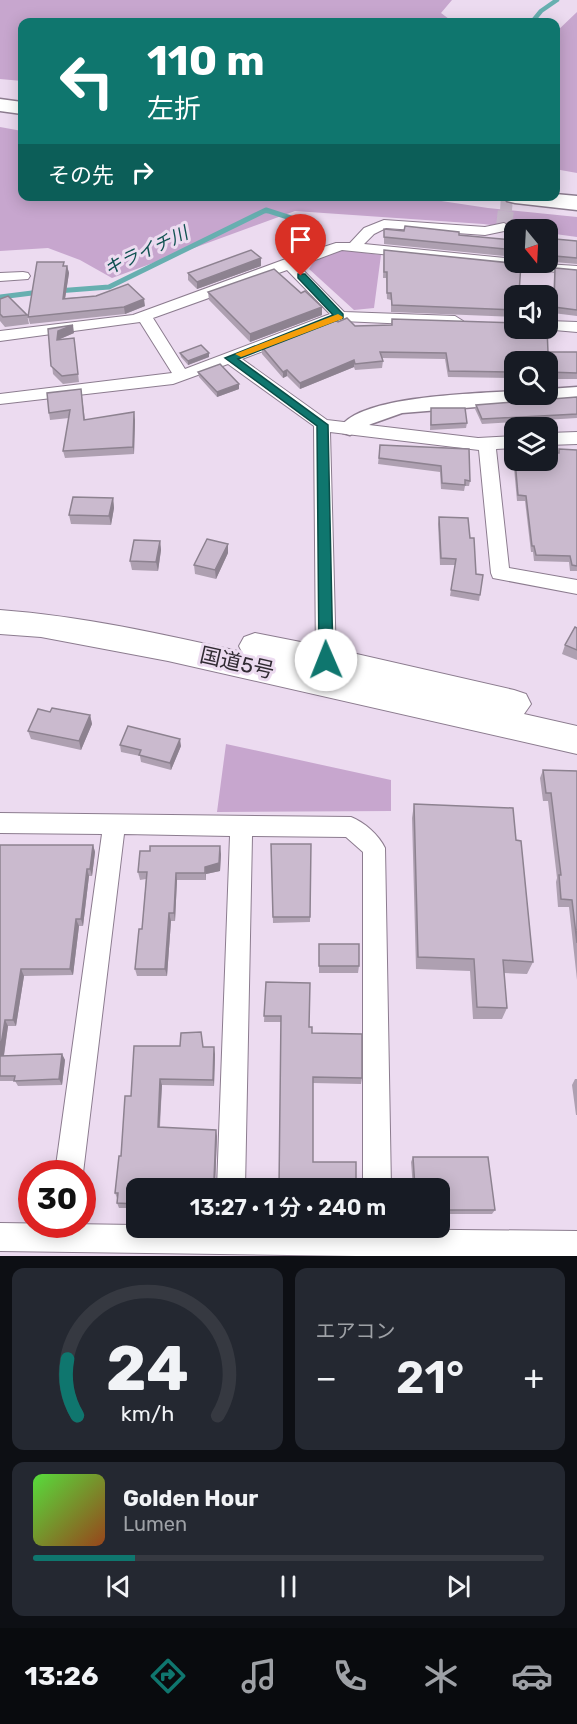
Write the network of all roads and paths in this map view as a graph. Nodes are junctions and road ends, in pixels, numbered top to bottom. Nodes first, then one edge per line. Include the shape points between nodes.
1 (0, 105) edge
2 (18, 107) edge
3 (0, 118) edge
4 (18, 120) edge
5 (560, 189) edge
6 (577, 191) edge
7 (559, 201) edge
8 (577, 203) edge
9 (504, 227) dead end
10 (355, 246) junction
11 (288, 263) junction
12 (577, 270) edge
13 (23, 276) dead end
14 (0, 277) edge
15 (144, 316) junction
16 (340, 316) junction
17 (468, 322) edge
18 (558, 326) edge
19 (577, 327) edge
20 (0, 336) edge
21 (230, 358) junction
22 (182, 376) junction
23 (577, 393) edge
24 (0, 399) edge
25 (322, 425) junction
26 (350, 428) junction
27 (577, 438) edge
28 (558, 439) edge
29 (504, 442) edge
30 (487, 443) junction
31 (577, 587) edge
32 (0, 603) edge
33 (0, 622) edge
34 (326, 660) junction
35 (577, 718) edge
36 (577, 740) edge
37 (0, 823) edge
38 (114, 824) junction
39 (241, 826) junction
40 (71, 1160) edge
41 (231, 1178) edge
42 (377, 1178) edge
43 (96, 1231) edge
44 (126, 1232) edge
45 (18, 1235) edge
46 (0, 1237) edge
47 (450, 1238) edge
48 (577, 1245) edge

1 - 2 highway
3 - 4 highway
5 - 6 highway
7 - 8 highway
9 - 10 street via 485,231 384,224 369,231
10 - 11 street via 329,248
10 - 12 street
11 - 15 street
11 - 16 street
13 - 14 street
15 - 20 street
15 - 22 street
16 - 17 street
16 - 21 street
18 - 19 street
21 - 22 street
21 - 25 street
22 - 24 street
23 - 26 street via 400,407
25 - 26 street
25 - 34 street
26 - 30 street
27 - 28 street
29 - 30 street
30 - 31 street via 500,573
32 - 34 highway, 国道5号 via 80,612
33 - 36 highway, 国道5号 via 41,625 168,648
34 - 35 highway, 国道5号
37 - 38 street
38 - 39 street
38 - 40 street
39 - 41 street
39 - 42 street via 351,827 374,848
43 - 44 street
45 - 46 street
47 - 48 street

